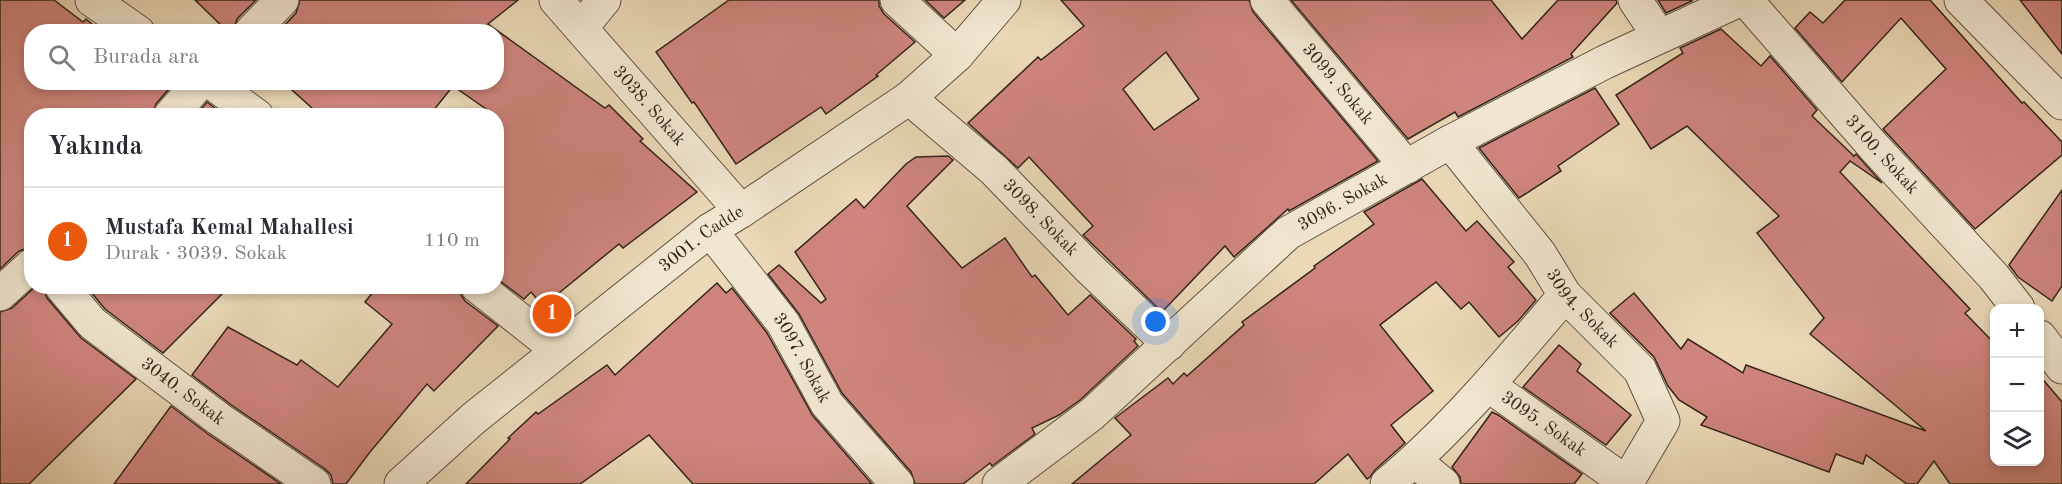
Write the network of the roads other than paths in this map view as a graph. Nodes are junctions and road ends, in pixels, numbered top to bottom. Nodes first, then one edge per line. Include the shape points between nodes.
1 (92, 0) edge
2 (282, 0) edge
3 (556, 0) edge
4 (604, 0) edge
5 (897, 0) edge
6 (1004, 0) edge
7 (1267, 0) edge
8 (1635, 0) edge
9 (1739, 0) edge
10 (1746, 0) edge
11 (1961, 0) edge
12 (126, 24) edge
13 (258, 24) edge
14 (581, 28) junction
15 (1659, 36) junction
16 (957, 55) junction
17 (193, 90) edge
18 (222, 90) edge
19 (909, 98) junction
20 (2062, 103) edge
21 (177, 108) edge
22 (246, 108) edge
23 (1450, 142) junction
24 (1407, 166) junction
25 (741, 211) junction
26 (710, 230) junction
27 (24, 272) edge
28 (0, 294) edge
29 (68, 294) edge
30 (487, 294) edge
31 (1564, 295) junction
32 (2014, 304) edge
33 (2044, 342) edge
34 (1169, 344) junction
35 (558, 350) junction
36 (2062, 367) edge
37 (1488, 386) junction
38 (1415, 461) junction
39 (1626, 483) edge
40 (314, 484) edge
41 (401, 484) edge
42 (897, 484) edge
43 (999, 484) edge
44 (1388, 484) edge
45 (1443, 484) edge

1 - 12 street
2 - 13 street
3 - 14 street, 3038. Sokak
4 - 14 street
5 - 16 street
6 - 16 street, 3001. Cadde
7 - 24 street, 3099. Sokak
8 - 15 street
9 - 15 street, 3096. Sokak
10 - 32 street, 3100. Sokak
11 - 20 street
14 - 25 street, 3038. Sokak
15 - 23 street, 3096. Sokak
16 - 19 street, 3001. Cadde
17 - 21 street
18 - 22 street
19 - 25 street, 3001. Cadde
19 - 34 street, 3098. Sokak via 994,170
23 - 24 street, 3096. Sokak
23 - 31 street, 3094. Sokak via 1540,254
24 - 34 street, 3096. Sokak via 1288,233
25 - 26 street, 3001. Cadde
26 - 35 street, 3001. Cadde
26 - 42 street, 3097. Sokak via 783,322 827,404
27 - 28 street
29 - 40 street, 3040. Sokak via 92,322 219,419
30 - 35 street
31 - 37 street, 3095. Sokak
31 - 39 street, 3094. Sokak via 1640,370 1663,421
33 - 36 street
34 - 43 street, 3096. Sokak via 1092,414
35 - 41 street, 3001. Cadde
37 - 38 street, 3095. Sokak
37 - 39 street, 3095. Sokak
38 - 44 street, 3095. Sokak
38 - 45 street

